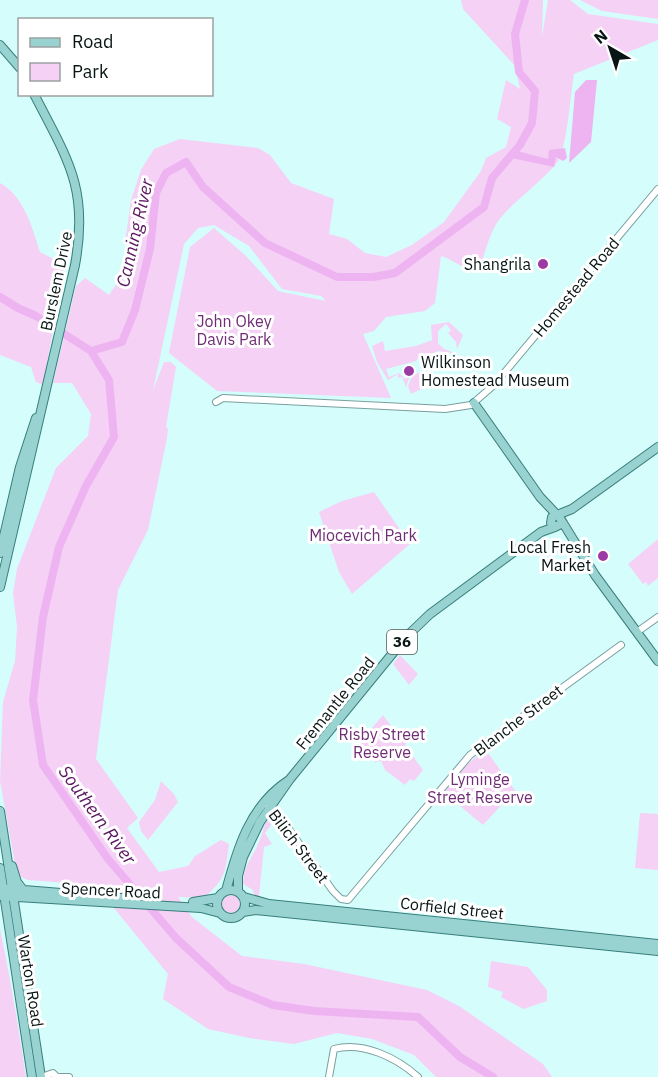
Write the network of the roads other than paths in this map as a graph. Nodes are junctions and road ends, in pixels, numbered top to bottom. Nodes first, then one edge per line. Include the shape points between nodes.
1 (2, 48) edge
2 (18, 66) edge
3 (35, 96) edge
4 (658, 189) edge
5 (216, 402) dead end
6 (474, 406) junction
7 (658, 447) edge
8 (24, 468) junction
9 (557, 521) junction
10 (577, 549) junction
11 (0, 553) edge
12 (0, 588) edge
13 (658, 617) edge
14 (637, 632) junction
15 (621, 645) dead end
16 (658, 661) edge
17 (268, 805) junction
18 (0, 810) edge
19 (4, 836) junction
20 (0, 868) edge
21 (0, 874) edge
22 (24, 891) junction
23 (226, 891) junction
24 (333, 891) joint
25 (5, 893) edge
26 (241, 895) junction
27 (218, 898) junction
28 (127, 901) junction
29 (83, 903) junction
30 (164, 903) junction
31 (0, 910) edge
32 (243, 912) junction
33 (220, 913) junction
34 (14, 914) junction
35 (658, 944) edge
36 (12, 951) junction
37 (658, 951) edge
38 (27, 992) junction
39 (24, 1023) junction
40 (34, 1033) junction
41 (28, 1053) junction
42 (31, 1067) junction
43 (32, 1077) edge
44 (41, 1077) edge
45 (56, 1077) edge
46 (69, 1077) edge
47 (328, 1077) edge
48 (418, 1077) edge

1 - 2 main road
3 - 8 main road, Burslem Drive via 66,155 79,196 80,238
4 - 6 street, Homestead Road
5 - 6 street via 223,398 456,412
6 - 9 main road
7 - 9 main road
8 - 11 main road, Burslem Drive
8 - 12 main road, Burslem Drive
9 - 10 main road
9 - 10 main road
9 - 17 main road, Fremantle Road / 36 via 416,626
10 - 14 main road
13 - 14 street
14 - 16 main road
15 - 24 street, Blanche Street via 469,756 350,902 338,901
17 - 23 main road, Fremantle Road / 36 via 238,845
17 - 24 street, Bilich Street
17 - 26 main road, Fremantle Road / 36 via 243,857 238,876
18 - 19 main road
19 - 22 main road via 14,876
19 - 25 main road
20 - 21 main road
21 - 25 main road
22 - 25 main road, Spencer Road
22 - 28 main road, Spencer Road
23 - 26 main road
23 - 27 main road
25 - 29 main road, Spencer Road
25 - 34 main road, Warton Road
25 - 36 main road, Warton Road
26 - 32 main road, 36
26 - 35 main road, Corfield Street via 269,904
27 - 30 main road, Spencer Road
27 - 33 main road
28 - 29 main road, Spencer Road
28 - 30 main road, Spencer Road
29 - 34 main road via 25,904 19,905
30 - 33 main road, Spencer Road
31 - 36 main road
32 - 33 main road via 229,918
32 - 37 main road, Corfield Street via 267,911
34 - 38 main road, Warton Road
36 - 39 main road, Warton Road
38 - 39 main road
38 - 40 main road, Warton Road
39 - 41 main road, Warton Road
40 - 41 main road via 33,1050
40 - 44 main road, Warton Road
41 - 42 main road, Warton Road
42 - 43 main road, Warton Road
42 - 44 street
44 - 45 street via 53,1073
45 - 46 street
47 - 48 street via 334,1049 341,1047 393,1058

